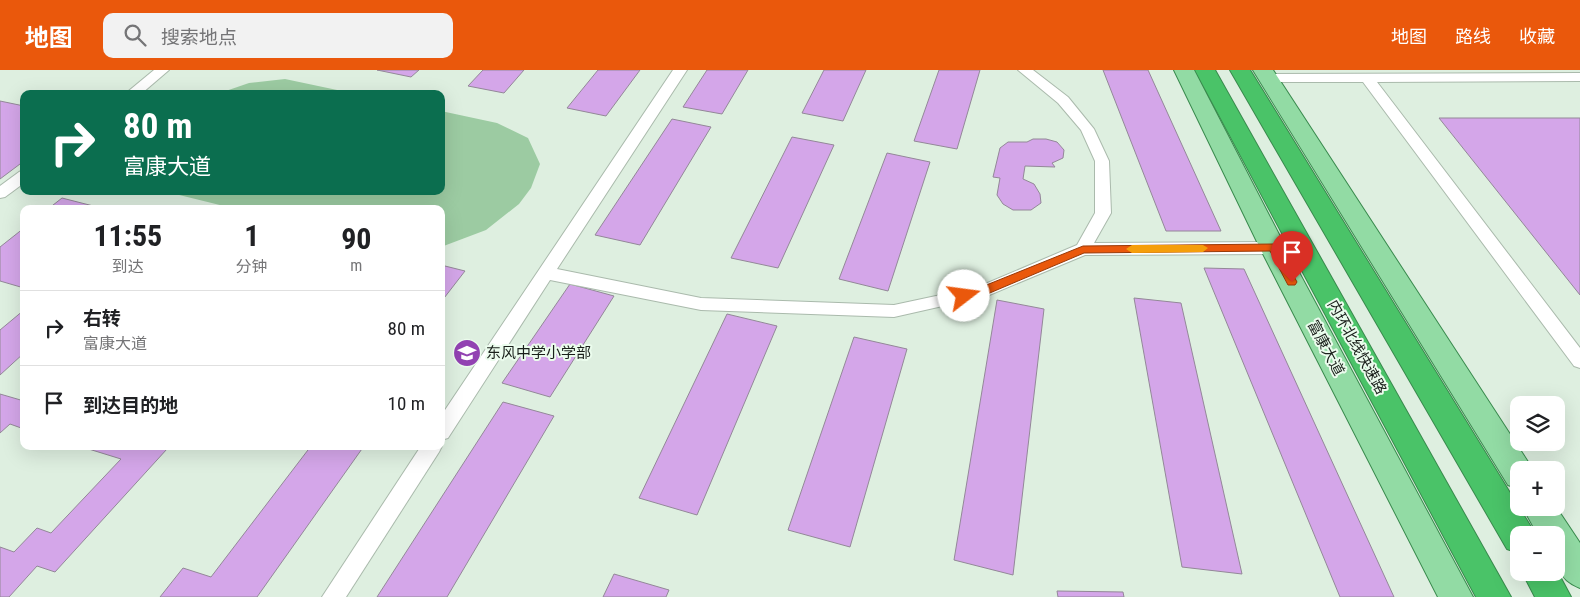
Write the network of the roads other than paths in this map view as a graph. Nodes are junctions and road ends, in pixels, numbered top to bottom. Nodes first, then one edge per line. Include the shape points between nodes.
1 (162, 70) edge
2 (680, 70) edge
3 (1025, 70) edge
4 (1184, 70) edge
5 (1206, 70) edge
6 (1240, 70) edge
7 (1266, 74) edge
8 (1580, 77) edge
9 (1368, 79) junction
10 (137, 90) edge
11 (20, 178) edge
12 (0, 193) edge
13 (1273, 248) junction
14 (1083, 249) junction
15 (545, 274) junction
16 (1580, 361) edge
17 (445, 426) edge
18 (429, 450) edge
19 (1510, 461) edge
20 (1544, 516) edge
21 (1512, 526) edge
22 (1580, 572) edge
23 (1544, 581) edge
24 (333, 597) edge
25 (1456, 597) edge
26 (1494, 597) edge
27 (1554, 597) edge

1 - 10 lane
2 - 15 lane
3 - 14 lane via 1063,100 1087,129 1102,161 1103,213
4 - 13 main road, 富康大道
5 - 26 highway, 内环北线快速路
6 - 21 highway
7 - 9 lane
7 - 19 main road
8 - 9 lane
9 - 16 lane
11 - 12 lane
13 - 14 lane
13 - 25 main road, 富康大道
14 - 15 lane via 982,292 894,312 701,304
15 - 17 lane
18 - 24 lane
20 - 22 main road
23 - 27 highway

